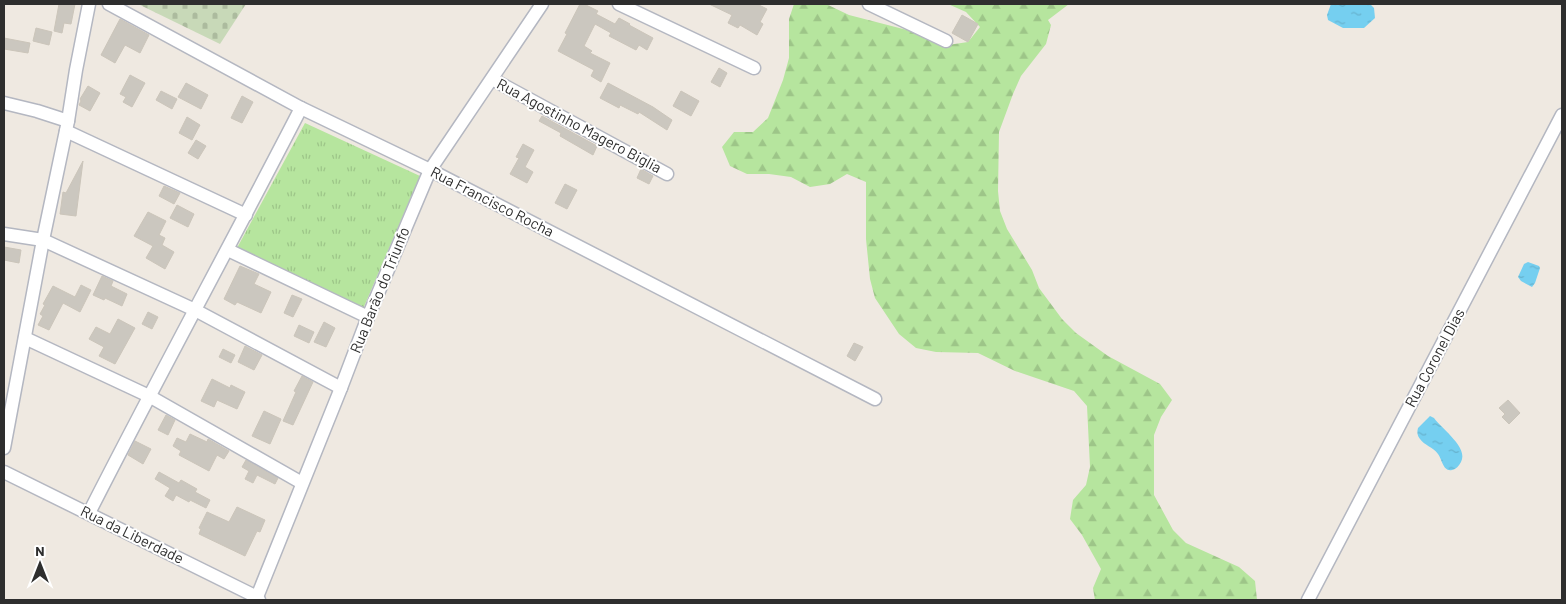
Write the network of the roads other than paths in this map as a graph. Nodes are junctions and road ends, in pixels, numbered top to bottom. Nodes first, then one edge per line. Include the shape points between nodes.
1 (89, 4) edge
2 (109, 4) edge
3 (542, 4) edge
4 (619, 4) edge
5 (869, 4) edge
6 (946, 41) dead end
7 (754, 68) dead end
8 (492, 79) junction
9 (4, 103) edge
10 (300, 108) junction
11 (1562, 115) edge
12 (67, 126) junction
13 (430, 170) junction
14 (667, 174) dead end
15 (246, 215) junction
16 (4, 234) edge
17 (43, 240) junction
18 (228, 250) junction
19 (195, 310) junction
20 (368, 316) junction
21 (25, 338) junction
22 (341, 388) junction
23 (149, 396) junction
24 (876, 399) dead end
25 (4, 448) edge
26 (4, 472) edge
27 (302, 483) junction
28 (89, 513) junction
29 (258, 599) edge
30 (1308, 600) edge

1 - 12 street
2 - 10 street, Rua Francisco Rocha
3 - 8 street, Rua Barão do Triunfo
4 - 7 street
5 - 6 street
8 - 13 street, Rua Barão do Triunfo
8 - 14 street, Rua Agostinho Magero Biglia
9 - 12 street via 37,111
10 - 13 street, Rua Francisco Rocha
10 - 15 street
11 - 30 street, Rua Coronel Dias
12 - 15 street
12 - 17 street
13 - 20 street, Rua Barão do Triunfo
13 - 24 street, Rua Francisco Rocha
15 - 18 street
16 - 17 street
17 - 19 street
17 - 21 street
18 - 19 street
18 - 20 street
19 - 22 street
19 - 23 street
20 - 22 street, Rua Barão do Triunfo
21 - 23 street
21 - 25 street
22 - 27 street, Rua Barão do Triunfo
23 - 27 street
23 - 28 street
26 - 28 street, Rua da Liberdade
27 - 29 street, Rua Barão do Triunfo
28 - 29 street, Rua da Liberdade

